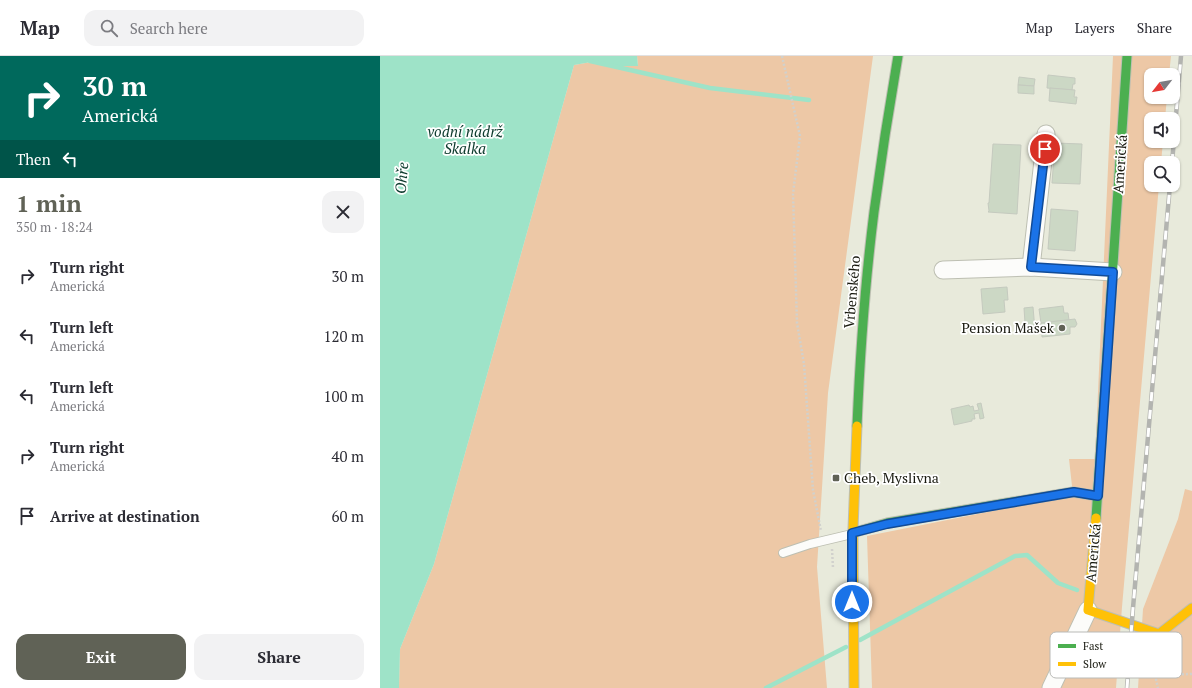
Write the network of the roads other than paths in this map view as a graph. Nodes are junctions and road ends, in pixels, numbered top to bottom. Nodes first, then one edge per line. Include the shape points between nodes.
1 (898, 56) edge
2 (1127, 56) edge
3 (1046, 134) dead end
4 (1031, 267) junction
5 (943, 270) dead end
6 (1113, 272) junction
7 (1098, 496) junction
8 (852, 533) junction
9 (783, 553) dead end
10 (1192, 608) edge
11 (1088, 610) junction
12 (1078, 632) edge
13 (1153, 632) edge
14 (1162, 632) edge
15 (1056, 678) edge
16 (854, 688) edge
17 (1051, 688) edge

1 - 8 street, Vrbenského via 878,175 865,292
2 - 6 street, Americká
3 - 4 street
4 - 5 street
4 - 6 street
6 - 7 street, Americká
7 - 8 street via 1074,492 887,524
7 - 11 street, Americká
8 - 9 lane
8 - 16 street, Vrbenského
10 - 14 street
11 - 12 street, Americká
11 - 13 street
15 - 17 street, Americká

